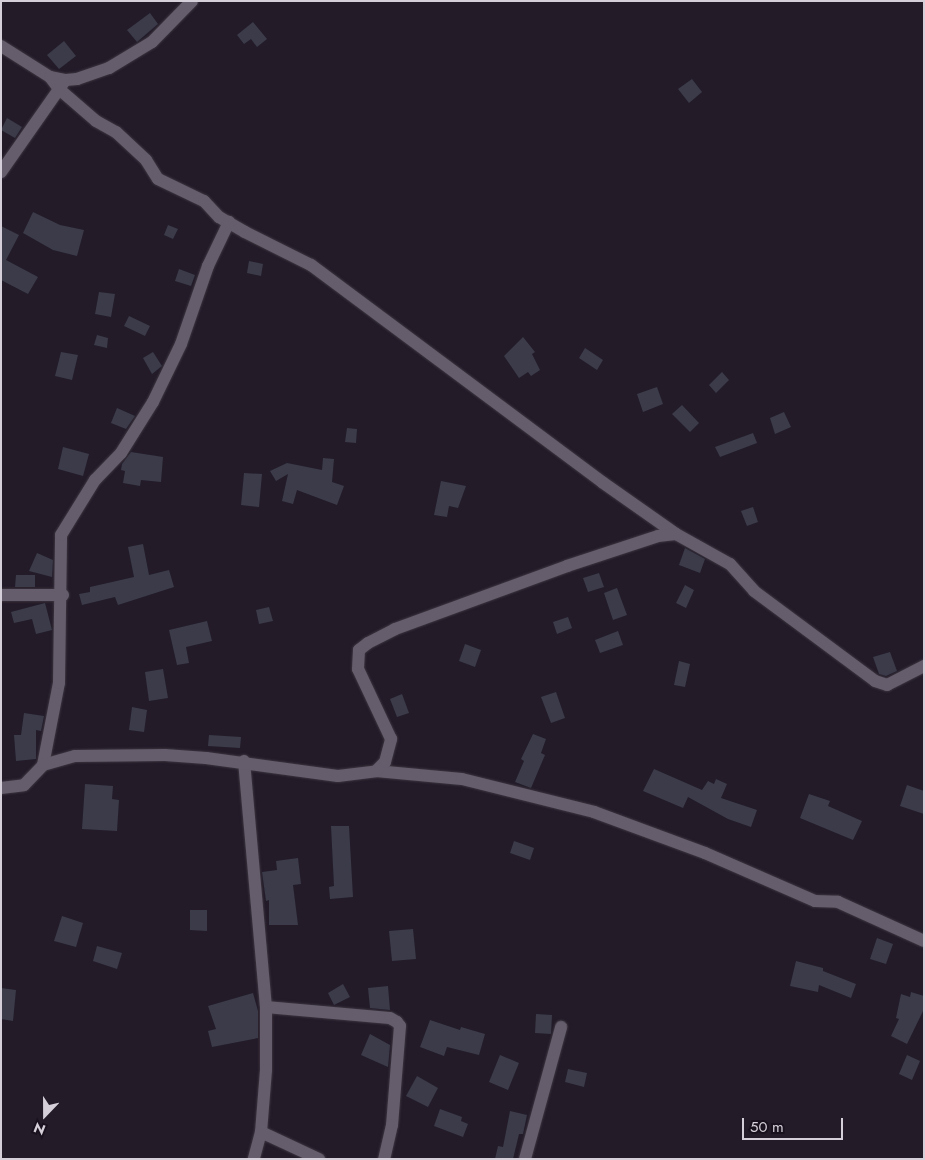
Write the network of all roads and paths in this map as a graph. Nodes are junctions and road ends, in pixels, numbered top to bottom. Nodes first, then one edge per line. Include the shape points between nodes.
1 (192, 1) edge
2 (1, 46) edge
3 (62, 85) junction
4 (1, 172) edge
5 (229, 222) junction
6 (676, 534) junction
7 (1, 595) edge
8 (63, 595) junction
9 (924, 666) edge
10 (244, 761) junction
11 (42, 765) junction
12 (376, 771) junction
13 (1, 788) edge
14 (924, 942) edge
15 (266, 1007) junction
16 (561, 1027) dead end
17 (260, 1132) junction
18 (254, 1159) edge
19 (318, 1159) edge
20 (384, 1159) edge
21 (525, 1159) edge

1 - 3 street via 167,28 136,52 110,68
2 - 3 street
3 - 4 street
3 - 5 street via 96,121 123,138 150,164 158,179 204,201
5 - 6 street via 311,265
5 - 8 street via 208,266 181,344 153,402 121,453 95,480 66,525 60,544
6 - 9 street via 730,564 754,591 875,681 887,685
6 - 12 street via 658,536 568,566 395,629 359,650 358,669 390,739 385,762
7 - 8 street
8 - 11 street via 57,704
10 - 11 street via 165,755 84,756
10 - 12 street via 308,774 358,775
10 - 15 street
11 - 13 street via 24,785
12 - 14 street via 462,779 594,812 705,853 815,902 838,902
15 - 17 street
15 - 20 street via 390,1018 400,1026 392,1125
16 - 21 street
17 - 18 street
17 - 19 street

